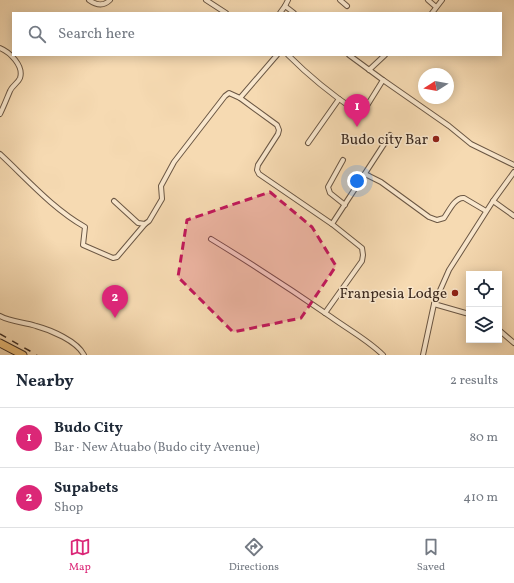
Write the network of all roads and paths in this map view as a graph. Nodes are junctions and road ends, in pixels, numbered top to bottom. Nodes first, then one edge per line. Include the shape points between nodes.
1 (89, 0) edge
2 (110, 0) edge
3 (206, 0) edge
4 (288, 0) edge
5 (340, 0) edge
6 (428, 0) edge
7 (442, 0) edge
8 (285, 6) junction
9 (347, 6) dead end
10 (436, 7) junction
11 (224, 12) edge
12 (281, 12) edge
13 (293, 12) edge
14 (433, 12) edge
15 (0, 48) edge
16 (276, 56) edge
17 (289, 56) edge
18 (350, 56) edge
19 (384, 56) edge
20 (369, 70) junction
21 (383, 80) junction
22 (240, 98) junction
23 (339, 99) junction
24 (0, 114) edge
25 (390, 135) dead end
26 (308, 143) dead end
27 (0, 154) edge
28 (343, 160) dead end
29 (514, 165) edge
30 (514, 172) edge
31 (365, 174) junction
32 (114, 200) dead end
33 (493, 201) junction
34 (345, 205) junction
35 (486, 211) junction
36 (514, 216) edge
37 (145, 224) junction
38 (332, 224) junction
39 (211, 240) dead end
40 (434, 304) junction
41 (325, 313) junction
42 (466, 313) edge
43 (0, 316) edge
44 (502, 333) edge
45 (0, 343) edge
46 (514, 343) edge
47 (23, 355) edge
48 (84, 355) edge
49 (383, 355) edge
50 (423, 355) edge

1 - 2 street via 100,5
3 - 11 street
4 - 8 street
5 - 9 street
6 - 10 street
7 - 10 street
8 - 12 street
8 - 13 street
10 - 14 street
15 - 24 street via 8,52 17,63 20,78 11,89
16 - 22 street
17 - 23 street via 308,75
18 - 20 street
19 - 20 street
20 - 21 street
21 - 23 street via 366,109 356,111
21 - 29 street via 450,126 470,144
22 - 37 street via 229,93 225,96 174,162 161,186 162,199
22 - 38 street via 277,125 279,130 258,165 259,174
23 - 26 street
25 - 31 street
27 - 37 street via 56,208 85,227 83,245 113,258 117,257
28 - 34 street via 328,187 330,193
30 - 33 street
31 - 34 street
31 - 35 street via 433,218 444,218 457,199 461,198
32 - 37 street via 138,223
33 - 35 street
33 - 36 street
34 - 38 street
35 - 40 street via 449,270
38 - 41 street via 362,248 363,255 362,261
39 - 41 street
40 - 42 street
40 - 50 street
41 - 49 street via 362,337
43 - 48 street via 36,326 68,340
44 - 46 street
45 - 47 main road

